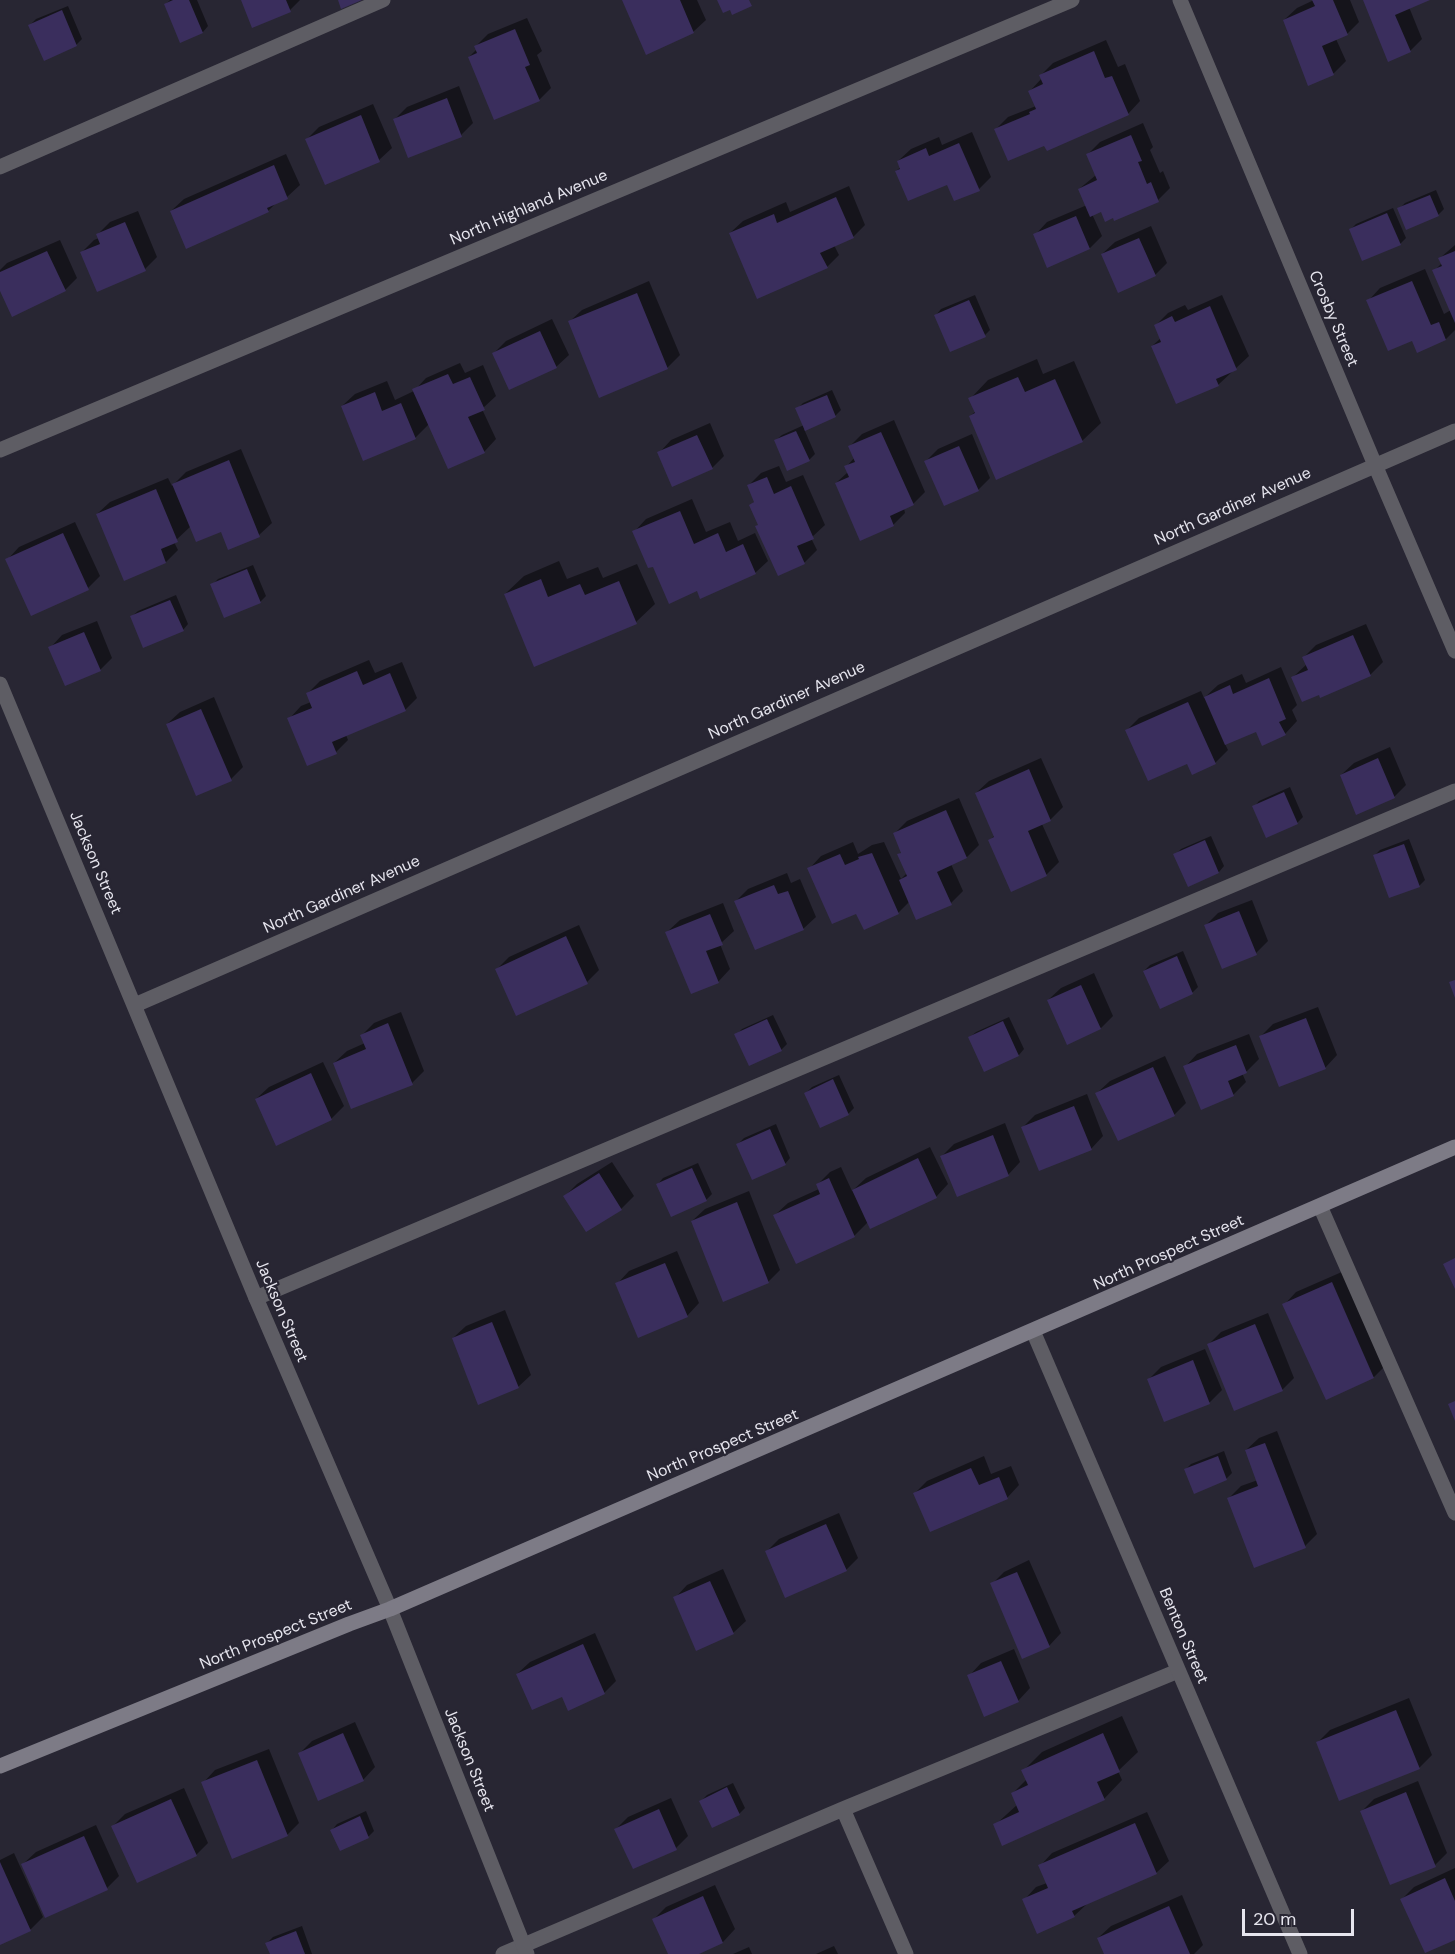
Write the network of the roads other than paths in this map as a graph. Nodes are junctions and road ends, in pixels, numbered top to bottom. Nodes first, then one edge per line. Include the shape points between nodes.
1 (383, 0) edge
2 (1072, 0) edge
3 (1180, 0) edge
4 (0, 168) edge
5 (1455, 431) edge
6 (0, 450) edge
7 (1375, 465) junction
8 (1455, 651) edge
9 (0, 684) edge
10 (1455, 791) edge
11 (135, 1005) junction
12 (1455, 1147) edge
13 (1320, 1206) junction
14 (256, 1298) junction
15 (1033, 1331) junction
16 (1455, 1512) edge
17 (390, 1610) junction
18 (1178, 1671) junction
19 (0, 1766) edge
20 (843, 1809) junction
21 (526, 1950) edge
22 (503, 1954) edge
23 (906, 1954) edge
24 (1300, 1954) edge

1 - 4 street
2 - 6 street, North Highland Avenue
3 - 7 street, Crosby Street
5 - 7 street, North Gardiner Avenue
7 - 8 street, Crosby Street
7 - 11 street, North Gardiner Avenue
9 - 11 street, Jackson Street
10 - 14 street
11 - 14 street, Jackson Street
12 - 13 street, North Prospect Street
13 - 15 street, North Prospect Street
13 - 16 street
14 - 17 street, Jackson Street
15 - 17 street, North Prospect Street
15 - 18 street, Benton Street
17 - 19 street, North Prospect Street
17 - 21 street, Jackson Street
18 - 20 street
18 - 24 street, Benton Street
20 - 21 street
20 - 23 street
21 - 22 street

